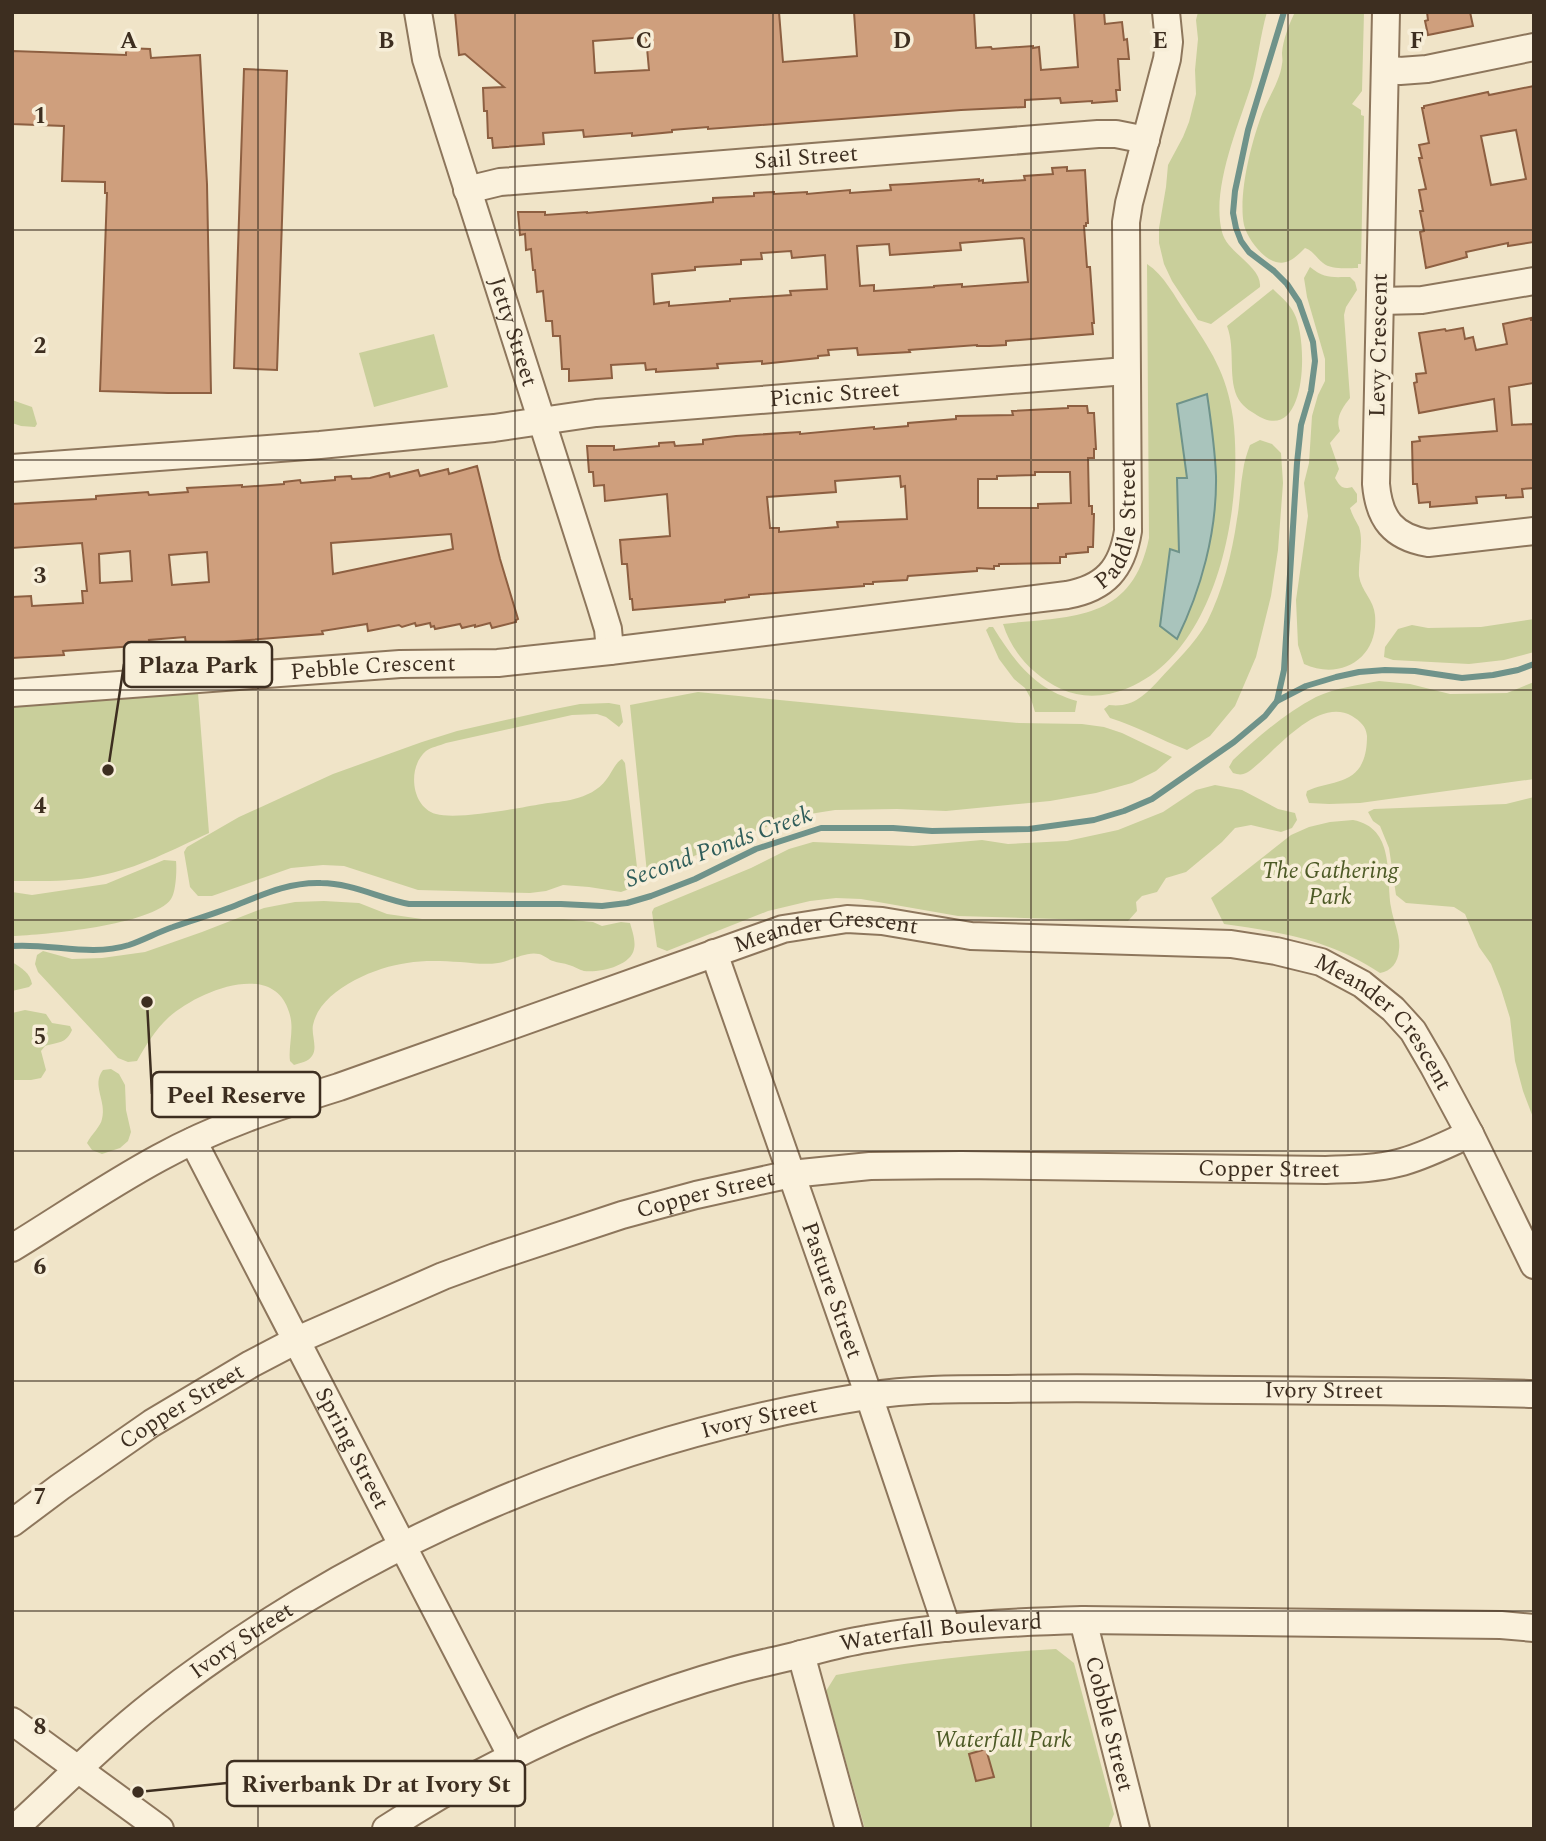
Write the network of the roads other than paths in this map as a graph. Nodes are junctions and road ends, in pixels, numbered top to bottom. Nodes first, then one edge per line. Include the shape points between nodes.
1 (418, 12) edge
2 (1166, 12) edge
3 (1386, 12) edge
4 (1534, 47) edge
5 (1385, 69) junction
6 (1146, 140) junction
7 (467, 190) junction
8 (1534, 281) edge
9 (1380, 301) junction
10 (1126, 371) junction
11 (542, 422) junction
12 (12, 468) edge
13 (1534, 531) edge
14 (610, 651) junction
15 (12, 694) edge
16 (714, 953) junction
17 (1470, 1134) junction
18 (193, 1141) junction
19 (791, 1174) junction
20 (12, 1248) edge
21 (1534, 1265) edge
22 (295, 1341) junction
23 (1534, 1394) edge
24 (869, 1395) junction
25 (12, 1523) edge
26 (403, 1545) junction
27 (1083, 1620) junction
28 (947, 1628) junction
29 (1534, 1628) edge
30 (801, 1654) junction
31 (12, 1721) edge
32 (512, 1756) junction
33 (77, 1769) junction
34 (14, 1829) edge
35 (160, 1829) edge
36 (386, 1829) edge
37 (849, 1829) edge
38 (1136, 1829) edge

1 - 7 street, Jetty Street via 426,59
2 - 6 street, Paddle Street via 1167,60
3 - 5 street, Levy Crescent
4 - 5 street via 1426,69
5 - 9 street, Levy Crescent
6 - 7 street, Sail Street via 1098,134 500,182
6 - 10 street, Paddle Street via 1125,222
7 - 11 street, Jetty Street
8 - 9 street via 1422,300
9 - 13 street, Levy Crescent via 1376,484 1384,517 1401,535 1428,543
10 - 11 street, Picnic Street via 596,413
10 - 14 street, Paddle Street via 1127,538 1115,569 1094,587 1067,595
11 - 12 street via 320,445
11 - 14 street, Jetty Street via 606,622
14 - 15 street, Pebble Crescent via 498,663 400,664
16 - 17 street, Meander Crescent via 783,929 847,919 971,936 1231,944 1276,951 1321,962 1362,984 1393,1009 1413,1031
16 - 18 street, Meander Crescent via 277,1106
16 - 19 street, Pasture Street
17 - 19 street, Copper Street via 1398,1163 1353,1169 961,1165 870,1166
17 - 21 street, Meander Crescent
18 - 20 street, Meander Crescent
18 - 22 street, Spring Street
19 - 22 street, Copper Street via 696,1195 506,1253
19 - 24 street, Pasture Street
22 - 25 street, Copper Street via 152,1423
22 - 26 street, Spring Street
23 - 24 street, Ivory Street via 1057,1388 934,1389
24 - 26 street, Ivory Street via 722,1426 625,1453 515,1494
24 - 28 street, Pasture Street
26 - 32 street, Spring Street
26 - 33 street, Ivory Street via 211,1660
27 - 28 street, Waterfall Boulevard
27 - 29 street, Waterfall Boulevard
27 - 38 street, Cobble Street
28 - 30 street, Waterfall Boulevard
30 - 32 street, Waterfall Boulevard via 659,1695
30 - 37 street
31 - 33 street
32 - 36 street, Waterfall Boulevard
33 - 34 street, Ivory Street
33 - 35 street

